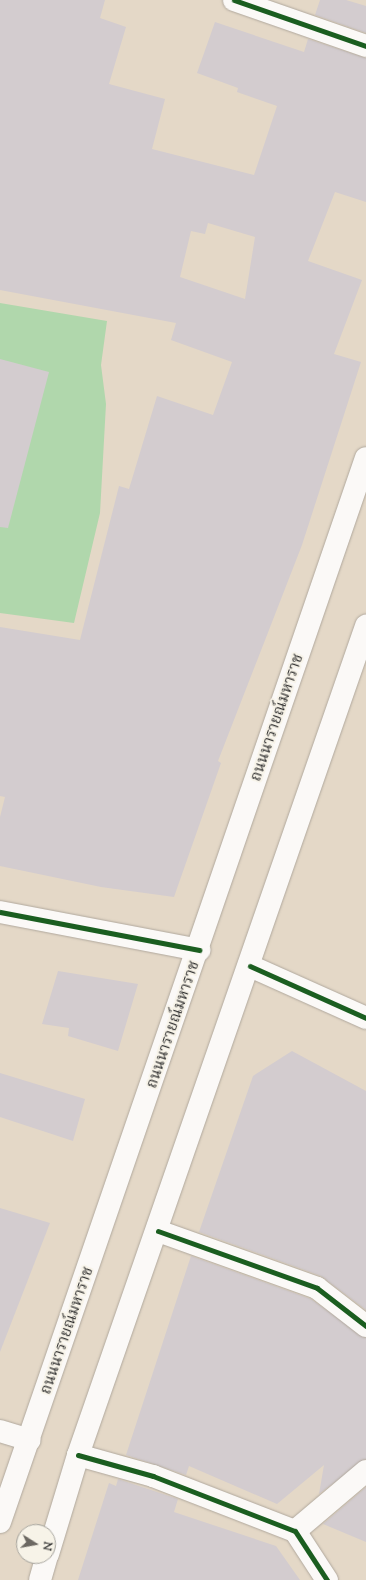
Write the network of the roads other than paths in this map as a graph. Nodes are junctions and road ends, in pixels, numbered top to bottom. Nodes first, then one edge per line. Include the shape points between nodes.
1 (234, 0) edge
2 (366, 46) edge
3 (366, 458) edge
4 (366, 626) edge
5 (0, 912) edge
6 (199, 950) junction
7 (250, 966) junction
8 (366, 1018) edge
9 (158, 1231) junction
10 (366, 1326) edge
11 (0, 1431) edge
12 (30, 1440) junction
13 (78, 1456) junction
14 (366, 1471) edge
15 (0, 1522) edge
16 (56, 1529) edge
17 (295, 1531) junction
18 (45, 1564) edge
19 (40, 1580) edge
20 (327, 1580) edge

1 - 2 main road
3 - 6 main road, ถนนนารายณ์มหาราช
4 - 7 main road
5 - 6 main road
6 - 12 main road, ถนนนารายณ์มหาราช
7 - 8 main road
7 - 9 main road
9 - 10 main road via 317,1288
9 - 13 main road
11 - 12 main road
12 - 15 main road, ถนนนารายณ์มหาราช
13 - 16 main road
13 - 17 main road via 153,1476
14 - 17 main road
17 - 20 main road
18 - 19 main road

